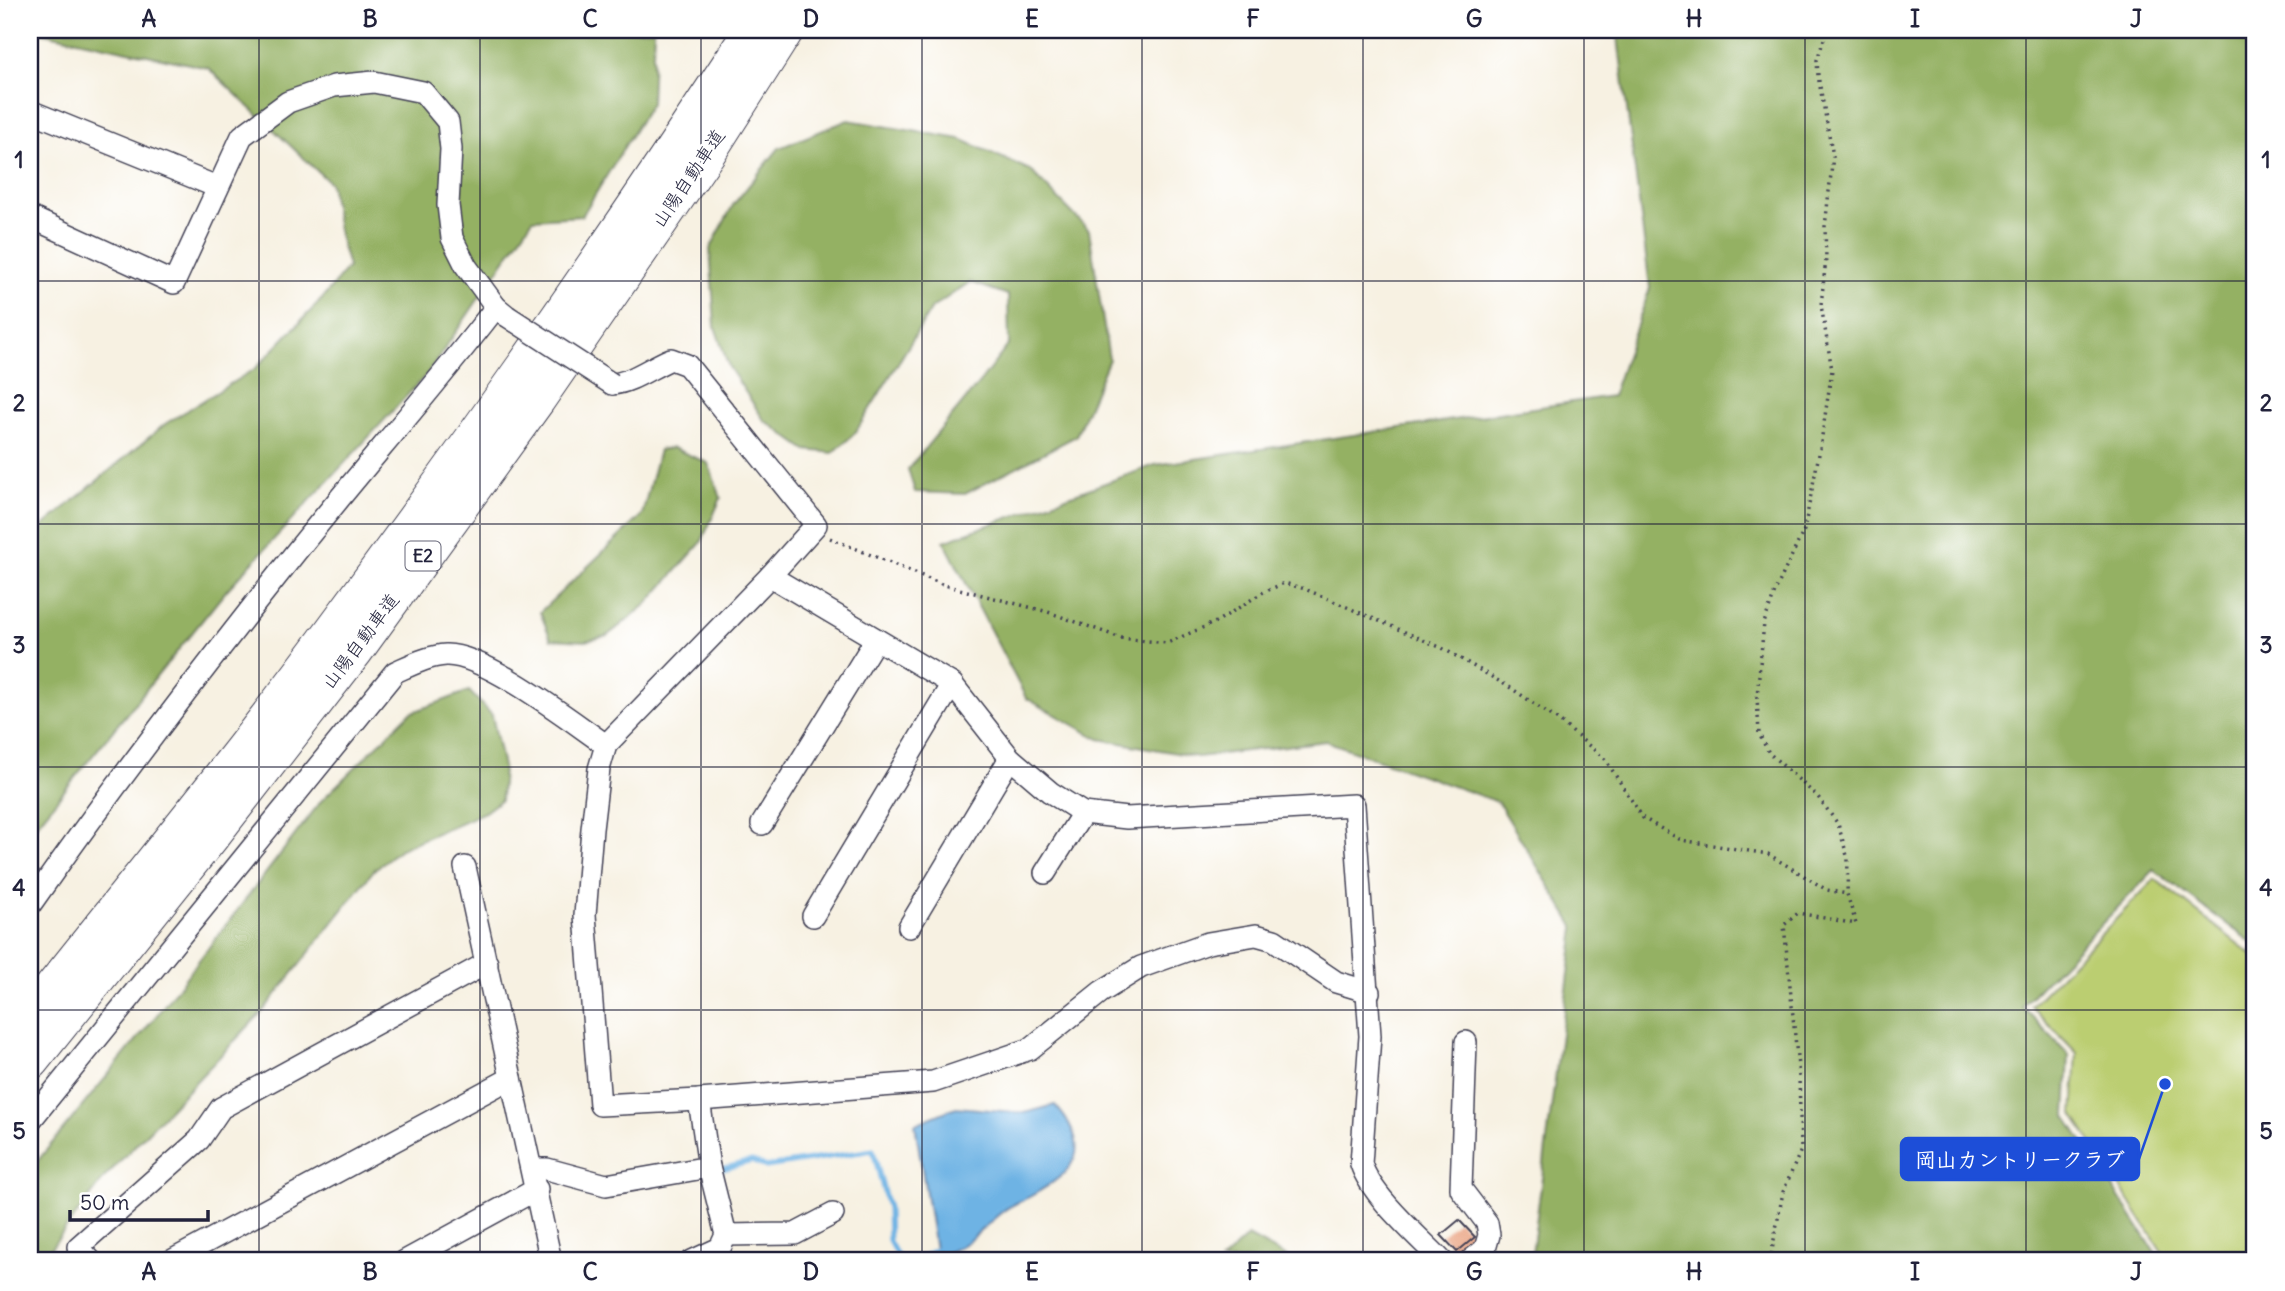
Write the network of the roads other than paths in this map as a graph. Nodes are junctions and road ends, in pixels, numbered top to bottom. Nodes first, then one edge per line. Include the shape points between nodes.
1 (753, 30) edge
2 (785, 30) edge
3 (30, 111) edge
4 (217, 187) junction
5 (30, 217) edge
6 (501, 312) junction
7 (770, 576) junction
8 (876, 639) junction
9 (952, 684) junction
10 (606, 745) junction
11 (1010, 758) junction
12 (1083, 813) junction
13 (762, 824) dead end
14 (465, 867) dead end
15 (1045, 873) dead end
16 (30, 905) edge
17 (813, 916) dead end
18 (909, 927) dead end
19 (486, 963) junction
20 (1368, 992) junction
21 (30, 1017) edge
22 (1466, 1042) dead end
23 (30, 1061) edge
24 (511, 1078) junction
25 (699, 1100) junction
26 (30, 1121) edge
27 (709, 1167) junction
28 (535, 1179) junction
29 (833, 1214) dead end
30 (726, 1235) junction
31 (91, 1261) edge
32 (171, 1261) edge
33 (405, 1261) edge
34 (551, 1261) edge
35 (692, 1261) edge
36 (1442, 1261) edge
37 (1470, 1261) edge

1 - 21 highway, 山陽自動車道 / E2 via 480,431 332,633
2 - 23 highway, 山陽自動車道 / E2 via 545,388 355,650
3 - 4 street
4 - 5 street via 174,283
4 - 6 street via 242,136 288,102 334,86 374,82 423,92 448,122 452,238 466,266
6 - 7 street, bridge via 612,384 626,383 671,359 687,365 816,525
6 - 16 street via 288,561 94,813
7 - 8 street
7 - 10 street
8 - 9 street
8 - 13 street
9 - 11 street
9 - 17 street
10 - 25 street via 599,769 585,915 600,1105
10 - 26 street via 479,663 448,655 395,672
11 - 12 street
11 - 18 street
12 - 15 street
12 - 20 street via 1127,818 1354,805
14 - 19 street
19 - 24 street
19 - 31 street via 221,1108 199,1140 78,1247
20 - 25 street via 1336,982 1274,940 1256,935 1208,943 1142,967 1101,992 1030,1049 933,1082
20 - 36 street via 1370,1048 1361,1164 1377,1193
22 - 37 street via 1461,1189 1487,1223 1489,1235 1485,1249
24 - 28 street
24 - 32 street
25 - 27 street
27 - 28 street via 606,1185 547,1169
27 - 30 street
28 - 33 street
28 - 34 street
29 - 30 street via 795,1234
30 - 35 street via 720,1248

